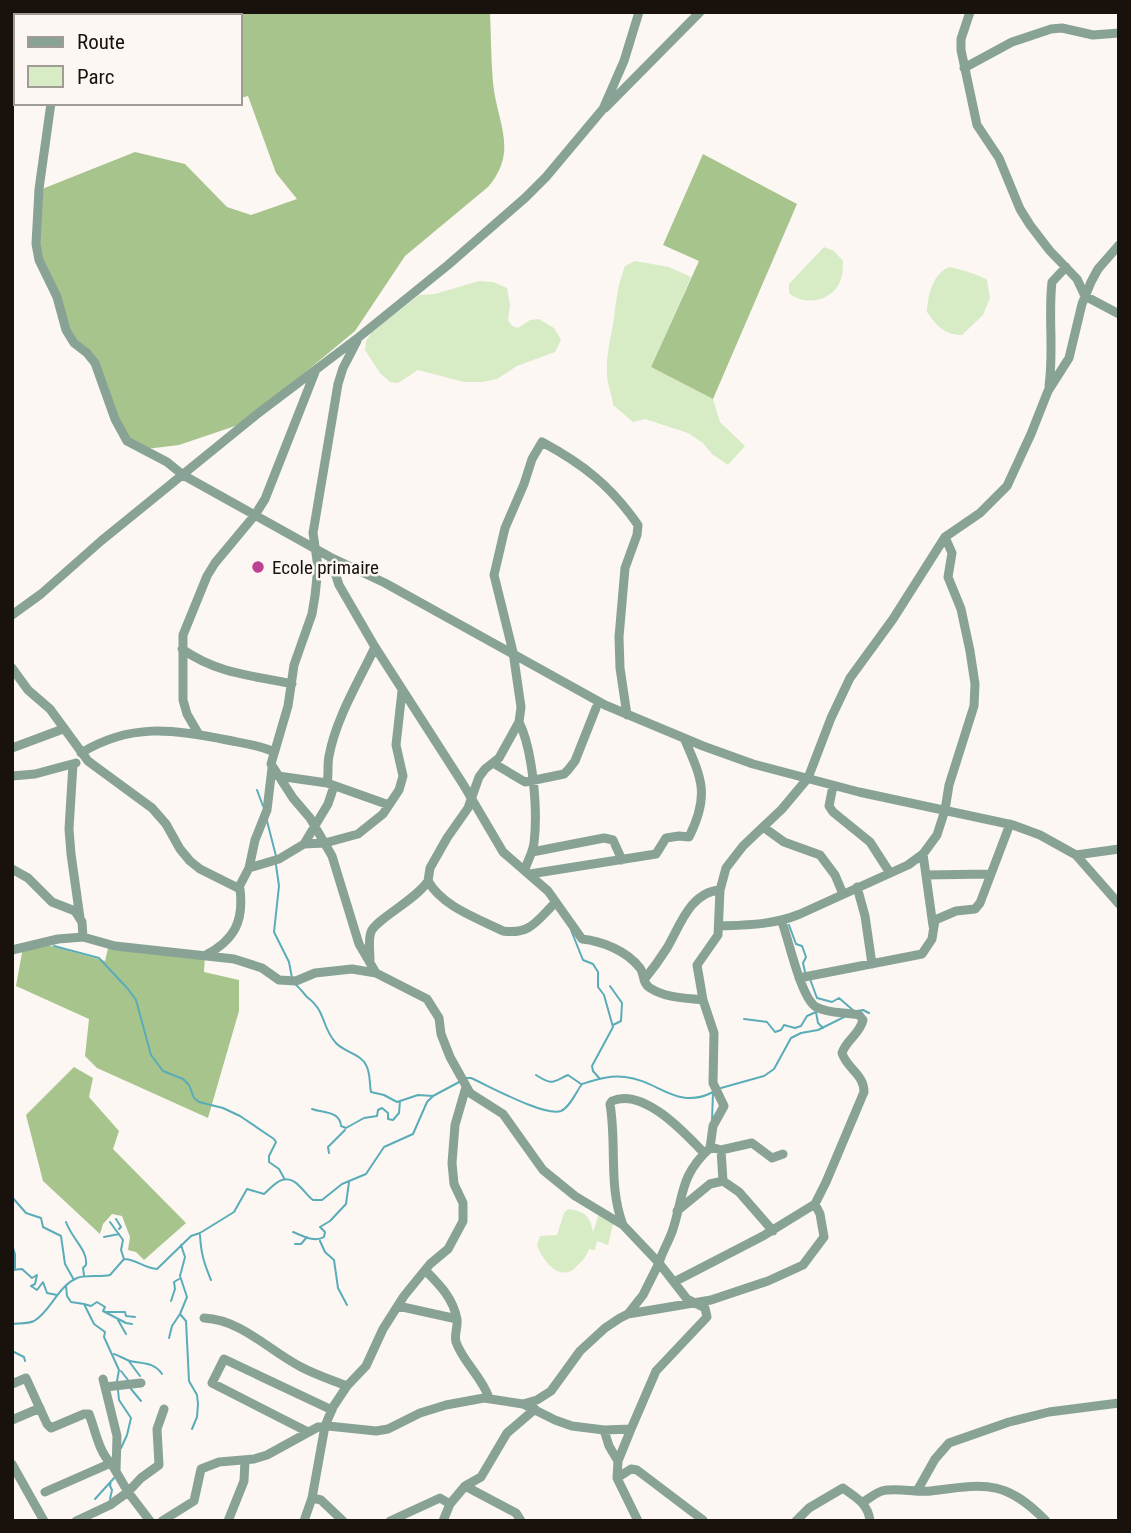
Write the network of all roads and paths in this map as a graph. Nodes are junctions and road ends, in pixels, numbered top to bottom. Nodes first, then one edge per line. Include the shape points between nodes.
1 (639, 12) edge
2 (700, 12) edge
3 (970, 12) edge
4 (1119, 33) edge
5 (964, 68) junction
6 (51, 105) edge
7 (603, 110) junction
8 (1119, 246) edge
9 (1066, 267) junction
10 (1085, 296) junction
11 (1119, 314) edge
12 (359, 337) junction
13 (316, 370) junction
14 (1048, 391) junction
15 (183, 475) junction
16 (255, 515) junction
17 (945, 537) junction
18 (315, 549) junction
19 (330, 557) junction
20 (12, 615) edge
21 (375, 646) junction
22 (182, 649) junction
23 (513, 652) junction
24 (12, 667) edge
25 (292, 684) junction
26 (402, 691) junction
27 (596, 709) dead end
28 (627, 715) junction
29 (519, 722) junction
30 (63, 729) junction
31 (198, 733) junction
32 (684, 738) junction
33 (12, 748) edge
34 (274, 752) junction
35 (81, 754) junction
36 (88, 761) junction
37 (493, 763) junction
38 (73, 764) junction
39 (275, 772) junction
40 (12, 776) edge
41 (808, 778) junction
42 (532, 780) junction
43 (330, 785) junction
44 (833, 786) junction
45 (472, 799) junction
46 (389, 804) junction
47 (945, 810) junction
48 (1010, 824) junction
49 (315, 826) junction
50 (763, 827) junction
51 (325, 843) junction
52 (304, 844) junction
53 (1119, 849) edge
54 (532, 852) junction
55 (923, 854) junction
56 (1076, 855) junction
57 (622, 860) junction
58 (249, 868) junction
59 (12, 869) edge
60 (527, 872) junction
61 (890, 873) junction
62 (990, 874) junction
63 (926, 875) junction
64 (428, 881) junction
65 (239, 887) junction
66 (857, 887) junction
67 (720, 890) junction
68 (843, 894) junction
69 (556, 902) junction
70 (1119, 904) edge
71 (80, 918) junction
72 (782, 922) junction
73 (719, 926) junction
74 (934, 928) junction
75 (83, 937) junction
76 (12, 950) edge
77 (205, 956) junction
78 (370, 960) junction
79 (873, 964) junction
80 (376, 973) junction
81 (799, 978) junction
82 (644, 980) junction
83 (704, 1000) junction
84 (466, 1087) junction
85 (707, 1150) junction
86 (721, 1150) junction
87 (783, 1154) dead end
88 (723, 1181) junction
89 (815, 1204) junction
90 (677, 1211) junction
91 (623, 1225) junction
92 (773, 1231) junction
93 (659, 1263) junction
94 (425, 1270) junction
95 (674, 1282) junction
96 (693, 1303) junction
97 (398, 1306) junction
98 (628, 1314) junction
99 (204, 1318) dead end
100 (457, 1319) junction
101 (141, 1383) dead end
102 (12, 1384) edge
103 (347, 1386) junction
104 (489, 1398) junction
105 (1119, 1403) edge
106 (523, 1404) junction
107 (40, 1408) junction
108 (164, 1409) dead end
109 (535, 1409) junction
110 (332, 1410) junction
111 (12, 1420) edge
112 (325, 1426) junction
113 (631, 1429) junction
114 (604, 1430) junction
115 (308, 1432) junction
116 (245, 1460) junction
117 (618, 1461) junction
118 (12, 1464) edge
119 (114, 1468) junction
120 (617, 1478) junction
121 (465, 1486) junction
122 (917, 1491) junction
123 (45, 1492) dead end
124 (128, 1492) junction
125 (312, 1498) junction
126 (863, 1502) junction
127 (450, 1504) junction
128 (308, 1509) junction
129 (92, 1518) edge
130 (802, 1520) edge
131 (44, 1521) edge
132 (76, 1521) edge
133 (150, 1521) edge
134 (162, 1521) edge
135 (228, 1521) edge
136 (304, 1521) edge
137 (314, 1521) edge
138 (343, 1521) edge
139 (390, 1521) edge
140 (443, 1521) edge
141 (522, 1521) edge
142 (638, 1521) edge
143 (704, 1521) edge
144 (870, 1521) edge
145 (1046, 1521) edge

1 - 7 street
2 - 7 street
3 - 5 street via 961,39
4 - 5 street via 1093,35 1051,29 1012,42
5 - 9 street via 976,125 999,158 1030,225
6 - 15 street via 38,203 39,260 66,330 95,363 127,442 167,461
7 - 12 street via 526,197
8 - 10 street via 1098,269
9 - 10 street
9 - 14 street via 1052,282
10 - 11 street
10 - 14 street via 1074,348
12 - 13 street
12 - 18 street via 338,384 313,533
13 - 15 street
13 - 16 street via 269,491
14 - 17 street via 1007,486 980,513
15 - 16 street
15 - 20 street
16 - 18 street
16 - 22 street via 207,576 183,635
17 - 41 street via 850,678
17 - 47 street via 952,553 948,577 961,609 975,684 975,706
18 - 19 street
18 - 25 street via 318,579
19 - 21 street via 339,585
19 - 23 street
21 - 26 street
21 - 43 street via 334,738 328,759
22 - 25 street via 200,661 245,677
22 - 31 street via 183,700
23 - 28 street
23 - 28 street via 494,575 505,528 542,442 593,473 638,525 625,568 620,637
23 - 29 street
24 - 30 street
25 - 34 street
26 - 45 street
26 - 46 street via 396,745 403,776
27 - 42 street via 571,768 564,774
28 - 32 street
29 - 37 street
29 - 42 street via 527,738
30 - 33 street
30 - 35 street
31 - 34 street
31 - 35 street via 165,730 117,736
32 - 41 street via 753,765
32 - 57 street via 702,784 702,809 690,837 668,837 656,854
34 - 39 street
35 - 36 street
36 - 38 street
36 - 65 street via 152,808 200,869
37 - 42 street via 525,782
37 - 45 street via 479,777
38 - 40 street
38 - 71 street via 71,854
39 - 43 street
39 - 49 street
39 - 58 street
41 - 44 street
41 - 50 street
42 - 54 street
43 - 46 street
43 - 49 street via 328,804
44 - 47 street
44 - 61 street via 833,812 870,842
45 - 60 street via 503,852
45 - 64 street via 430,868
46 - 51 street via 358,834
47 - 48 street
47 - 55 street via 937,835
48 - 56 street
48 - 62 street
49 - 51 street
49 - 52 street
50 - 67 street via 726,868
50 - 68 street via 784,842 820,855
51 - 52 street
51 - 78 street via 359,944
52 - 58 street via 279,859
53 - 56 street
54 - 57 street via 604,838 613,840
54 - 60 street
55 - 61 street
55 - 63 street
56 - 70 street
57 - 60 street
58 - 65 street
59 - 71 street
60 - 69 street
61 - 66 street
62 - 63 street
62 - 74 street via 975,909 946,914 935,920
63 - 74 street
64 - 69 street via 446,902 503,931 529,929
64 - 78 street via 421,892 374,927
65 - 77 street via 241,905 234,933
66 - 68 street
66 - 79 street
67 - 73 street
67 - 82 street via 707,892 684,915
68 - 72 street
69 - 82 street via 582,940 596,940 619,951 639,967
71 - 75 street
72 - 73 street
72 - 81 street
73 - 83 street via 716,941 697,965
74 - 79 street via 922,954
75 - 76 street
75 - 77 street via 114,946
77 - 80 street via 234,959 287,981 352,968
78 - 80 street
79 - 81 street
80 - 84 street via 428,999
81 - 89 street via 816,1007 859,1015 863,1020 842,1054 858,1073 864,1092
82 - 83 street via 668,996
83 - 85 street via 714,1033 713,1083 724,1106
84 - 91 street via 503,1114 543,1170
84 - 94 street via 455,1125 452,1163 463,1221 448,1250
85 - 86 street
85 - 90 street via 686,1178
85 - 91 street via 648,1106 612,1101 613,1187
86 - 87 street via 752,1143 772,1158
86 - 88 street
88 - 90 street via 710,1184
88 - 92 street via 739,1192
89 - 92 street
89 - 96 street via 824,1237 803,1265 733,1294
90 - 93 street
91 - 93 street
92 - 95 street
93 - 95 street
93 - 98 street
94 - 97 street
94 - 100 street via 445,1291
95 - 96 street
96 - 98 street
96 - 113 street via 703,1306 708,1317 656,1371
97 - 100 street
97 - 103 street via 366,1366
98 - 106 street via 585,1346 551,1391
99 - 103 street via 234,1324 300,1367
100 - 104 street via 456,1341
101 - 119 street via 104,1383 117,1436
102 - 107 street via 26,1378
103 - 110 street
104 - 106 street
104 - 112 street via 446,1405 376,1432
105 - 122 street via 1049,1412 949,1443
106 - 109 street
107 - 111 street
107 - 119 street via 51,1428 89,1414
108 - 124 street via 157,1429 159,1465
109 - 114 street via 572,1426
109 - 121 street via 507,1433 481,1477
110 - 112 street
110 - 115 street via 224,1359 212,1383
112 - 115 street
112 - 125 street
113 - 114 street
113 - 117 street
114 - 117 street
115 - 116 street via 274,1452
116 - 134 street via 202,1468 196,1500
116 - 135 street via 244,1482
117 - 120 street
118 - 131 street
119 - 123 street
119 - 124 street
120 - 142 street
120 - 143 street via 637,1470
121 - 127 street
121 - 141 street via 516,1513
122 - 126 street via 883,1491
122 - 145 street via 985,1486 1009,1491
124 - 129 street
124 - 133 street
125 - 128 street
125 - 138 street via 321,1500
126 - 130 street via 843,1488 822,1499
126 - 144 street
127 - 139 street via 440,1499
127 - 140 street
128 - 136 street
128 - 137 street
129 - 132 street

